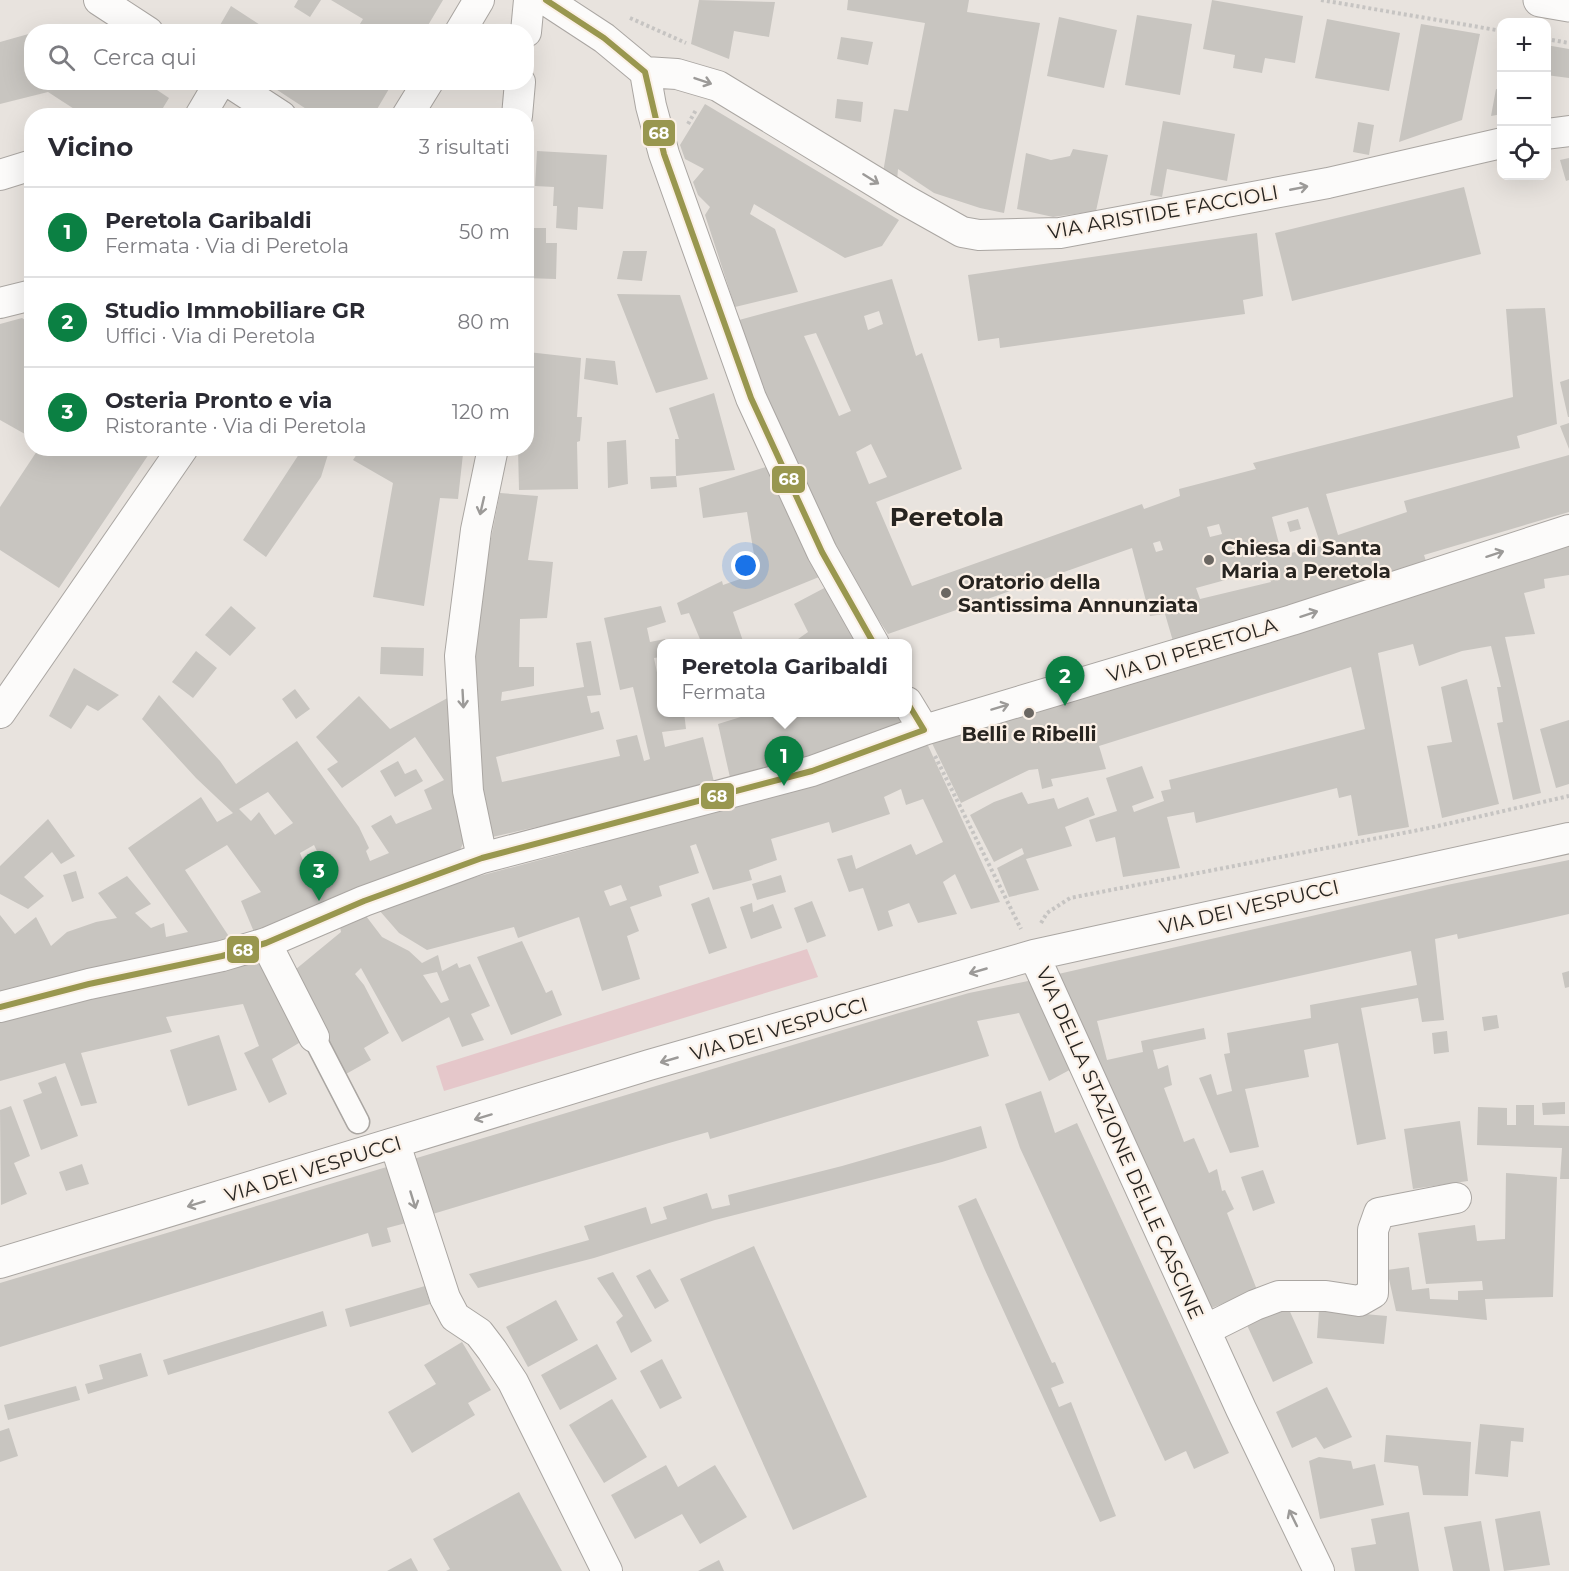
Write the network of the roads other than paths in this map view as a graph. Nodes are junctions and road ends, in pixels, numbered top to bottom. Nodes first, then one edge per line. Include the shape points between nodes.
1 (99, 0) edge
2 (479, 0) edge
3 (529, 0) edge
4 (546, 0) edge
5 (1540, 0) edge
6 (1569, 5) edge
7 (136, 24) edge
8 (465, 24) edge
9 (527, 24) edge
10 (645, 72) junction
11 (215, 90) edge
12 (239, 90) edge
13 (423, 90) edge
14 (519, 90) edge
15 (205, 108) edge
16 (263, 108) edge
17 (412, 108) edge
18 (518, 108) edge
19 (1569, 130) edge
20 (1551, 133) edge
21 (1497, 144) edge
22 (24, 168) edge
23 (0, 175) edge
24 (24, 297) edge
25 (0, 303) edge
26 (177, 456) edge
27 (492, 456) edge
28 (1569, 530) edge
29 (871, 639) edge
30 (912, 710) edge
31 (0, 713) edge
32 (924, 730) junction
33 (1569, 838) edge
34 (482, 858) junction
35 (266, 943) junction
36 (1028, 944) junction
37 (0, 1007) edge
38 (314, 1037) joint
39 (358, 1122) dead end
40 (395, 1144) junction
41 (1456, 1198) dead end
42 (0, 1263) edge
43 (1205, 1330) junction
44 (607, 1571) edge
45 (1319, 1571) edge

1 - 7 street
2 - 8 street
3 - 9 street
4 - 10 street via 604,38
5 - 6 main road
10 -> 21 street, VIA ARISTIDE FACCIOLI via 677,74 718,86 924,211 962,232 979,235 1060,233 1328,183
10 - 29 street via 664,154 751,398 822,552
11 - 15 street
12 - 16 street
13 - 17 street
14 - 18 street
19 - 20 street
22 - 23 street
24 - 25 street
26 - 31 street
27 -> 34 street via 476,530 460,656 468,791
32 -> 28 street, VIA DI PERETOLA via 1292,620
30 - 32 street
32 - 34 street, VIA DI PERETOLA via 812,771
33 - 36 street, VIA DEI VESPUCCI
34 - 35 street, VIA DI PERETOLA
35 - 37 street, VIA DI PERETOLA
35 - 38 street
36 -> 40 street, VIA DEI VESPUCCI
36 - 43 street, VIA DELLA STAZIONE DELLE CASCINE
38 - 39 street
40 -> 42 street, VIA DEI VESPUCCI
40 -> 44 street via 445,1298 455,1317 479,1333 513,1382
41 - 43 street, VIA DELLA STAZIONE DELLE CASCINE via 1379,1213 1373,1230 1373,1293 1359,1301 1280,1296
45 -> 43 street, VIA DELLA STAZIONE DELLE CASCINE

